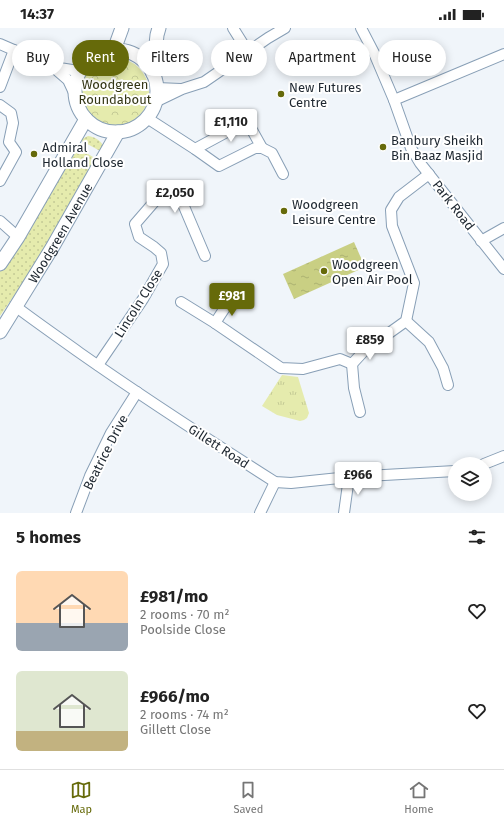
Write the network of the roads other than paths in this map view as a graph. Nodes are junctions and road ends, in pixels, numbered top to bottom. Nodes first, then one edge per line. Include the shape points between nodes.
1 (122, 28) edge
2 (159, 28) edge
3 (233, 28) edge
4 (285, 28) edge
5 (361, 28) edge
6 (118, 40) edge
7 (156, 40) edge
8 (240, 40) edge
9 (265, 40) edge
10 (0, 44) edge
11 (12, 49) edge
12 (504, 54) edge
13 (12, 55) edge
14 (63, 76) edge
15 (78, 76) edge
16 (154, 76) edge
17 (213, 76) edge
18 (0, 87) edge
19 (157, 88) junction
20 (182, 90) junction
21 (75, 95) junction
22 (394, 100) junction
23 (155, 102) junction
24 (0, 105) edge
25 (146, 118) junction
26 (86, 119) junction
27 (118, 132) junction
28 (262, 148) junction
29 (195, 149) junction
30 (283, 174) dead end
31 (429, 174) junction
32 (0, 181) edge
33 (0, 221) edge
34 (504, 228) edge
35 (18, 237) junction
36 (481, 241) junction
37 (205, 256) dead end
38 (0, 264) edge
39 (504, 269) edge
40 (230, 300) dead end
41 (181, 302) dead end
42 (16, 306) junction
43 (406, 321) junction
44 (215, 322) junction
45 (0, 332) edge
46 (352, 364) junction
47 (98, 365) junction
48 (448, 386) dead end
49 (137, 392) junction
50 (360, 412) dead end
51 (504, 456) edge
52 (492, 461) edge
53 (448, 470) edge
54 (349, 477) junction
55 (275, 482) junction
56 (76, 513) edge
57 (260, 513) edge
58 (344, 513) edge

1 - 6 street
2 - 7 street
3 - 8 street
4 - 9 street
5 - 22 street, Park Road
10 - 11 street
12 - 22 street
13 - 18 street
14 - 21 street
15 - 21 street
16 - 19 street
17 - 20 street
19 - 20 street
19 - 23 street
20 - 23 street
21 - 26 street
22 - 31 street, Park Road via 411,148
23 - 25 street
24 - 32 street via 11,113 13,123 9,142 16,152
25 - 27 street via 129,130
25 - 29 street
26 - 27 street via 96,126
26 - 35 street
27 - 42 street, Woodgreen Avenue
28 - 29 street via 256,148 219,166
28 - 29 street via 247,121
28 - 30 street via 272,153
31 - 36 street, Park Road
31 - 43 street via 399,197 391,210 392,226 414,283
33 - 35 street
34 - 36 street
35 - 38 street
36 - 39 street, Park Road
37 - 47 street, Lincoln Close via 180,197 161,194 135,224 139,237 161,253 163,264
40 - 44 street
41 - 44 street
42 - 45 street, Woodgreen Avenue
42 - 47 street, Gillett Road
43 - 46 street via 364,351
43 - 48 street via 429,342 443,368
44 - 46 street via 281,368 303,369 340,359
46 - 50 street
47 - 49 street, Gillett Road
49 - 55 street, Gillett Road
49 - 56 street, Beatrice Drive via 111,433 90,476
51 - 52 street
53 - 54 street
54 - 55 street via 290,483
54 - 58 street
55 - 57 street

